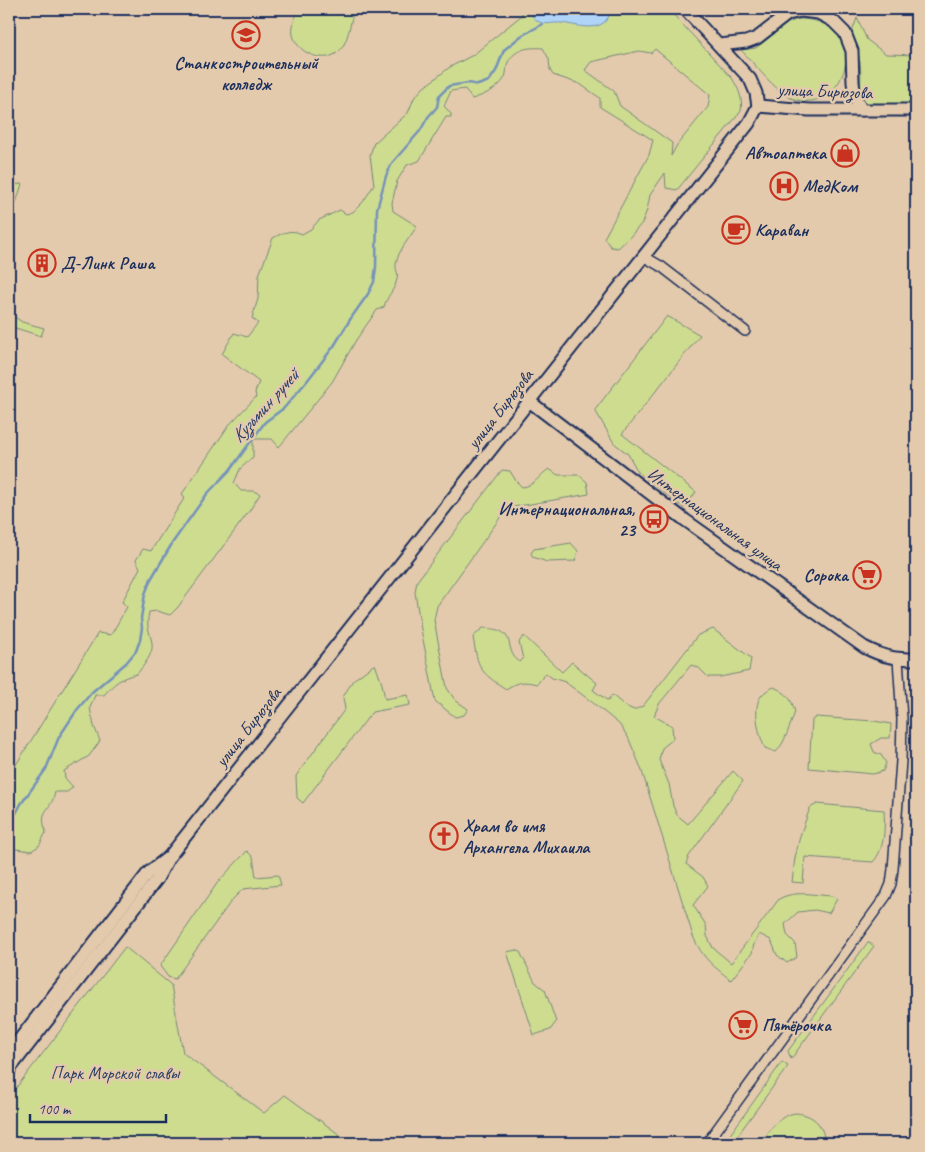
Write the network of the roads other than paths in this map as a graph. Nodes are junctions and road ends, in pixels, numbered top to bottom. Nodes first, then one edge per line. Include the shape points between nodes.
1 (685, 9) edge
2 (720, 45) junction
3 (758, 106) junction
4 (862, 110) junction
5 (916, 110) edge
6 (643, 256) junction
7 (745, 331) dead end
8 (529, 401) junction
9 (898, 659) junction
10 (916, 659) edge
11 (169, 856) junction
12 (9, 1053) edge
13 (9, 1070) edge
14 (707, 1143) edge

1 - 2 main road
2 - 3 main road via 750,80
2 - 4 main road via 757,38 788,14 801,11 818,13 833,21 845,34 852,50 855,98
3 - 4 main road, улица Бирюзова
3 - 6 main road, улица Бирюзова via 752,119
4 - 5 main road, улица Бирюзова
6 - 7 street
6 - 8 main road, улица Бирюзова
8 - 9 main road, Интернациональная улица via 685,520 864,648
8 - 11 main road, улица Бирюзова
9 - 10 main road, Интернациональная улица
9 - 14 street via 901,761 891,884 886,896
11 - 12 main road, улица Бирюзова via 148,873
11 - 13 main road, улица Бирюзова via 157,879

